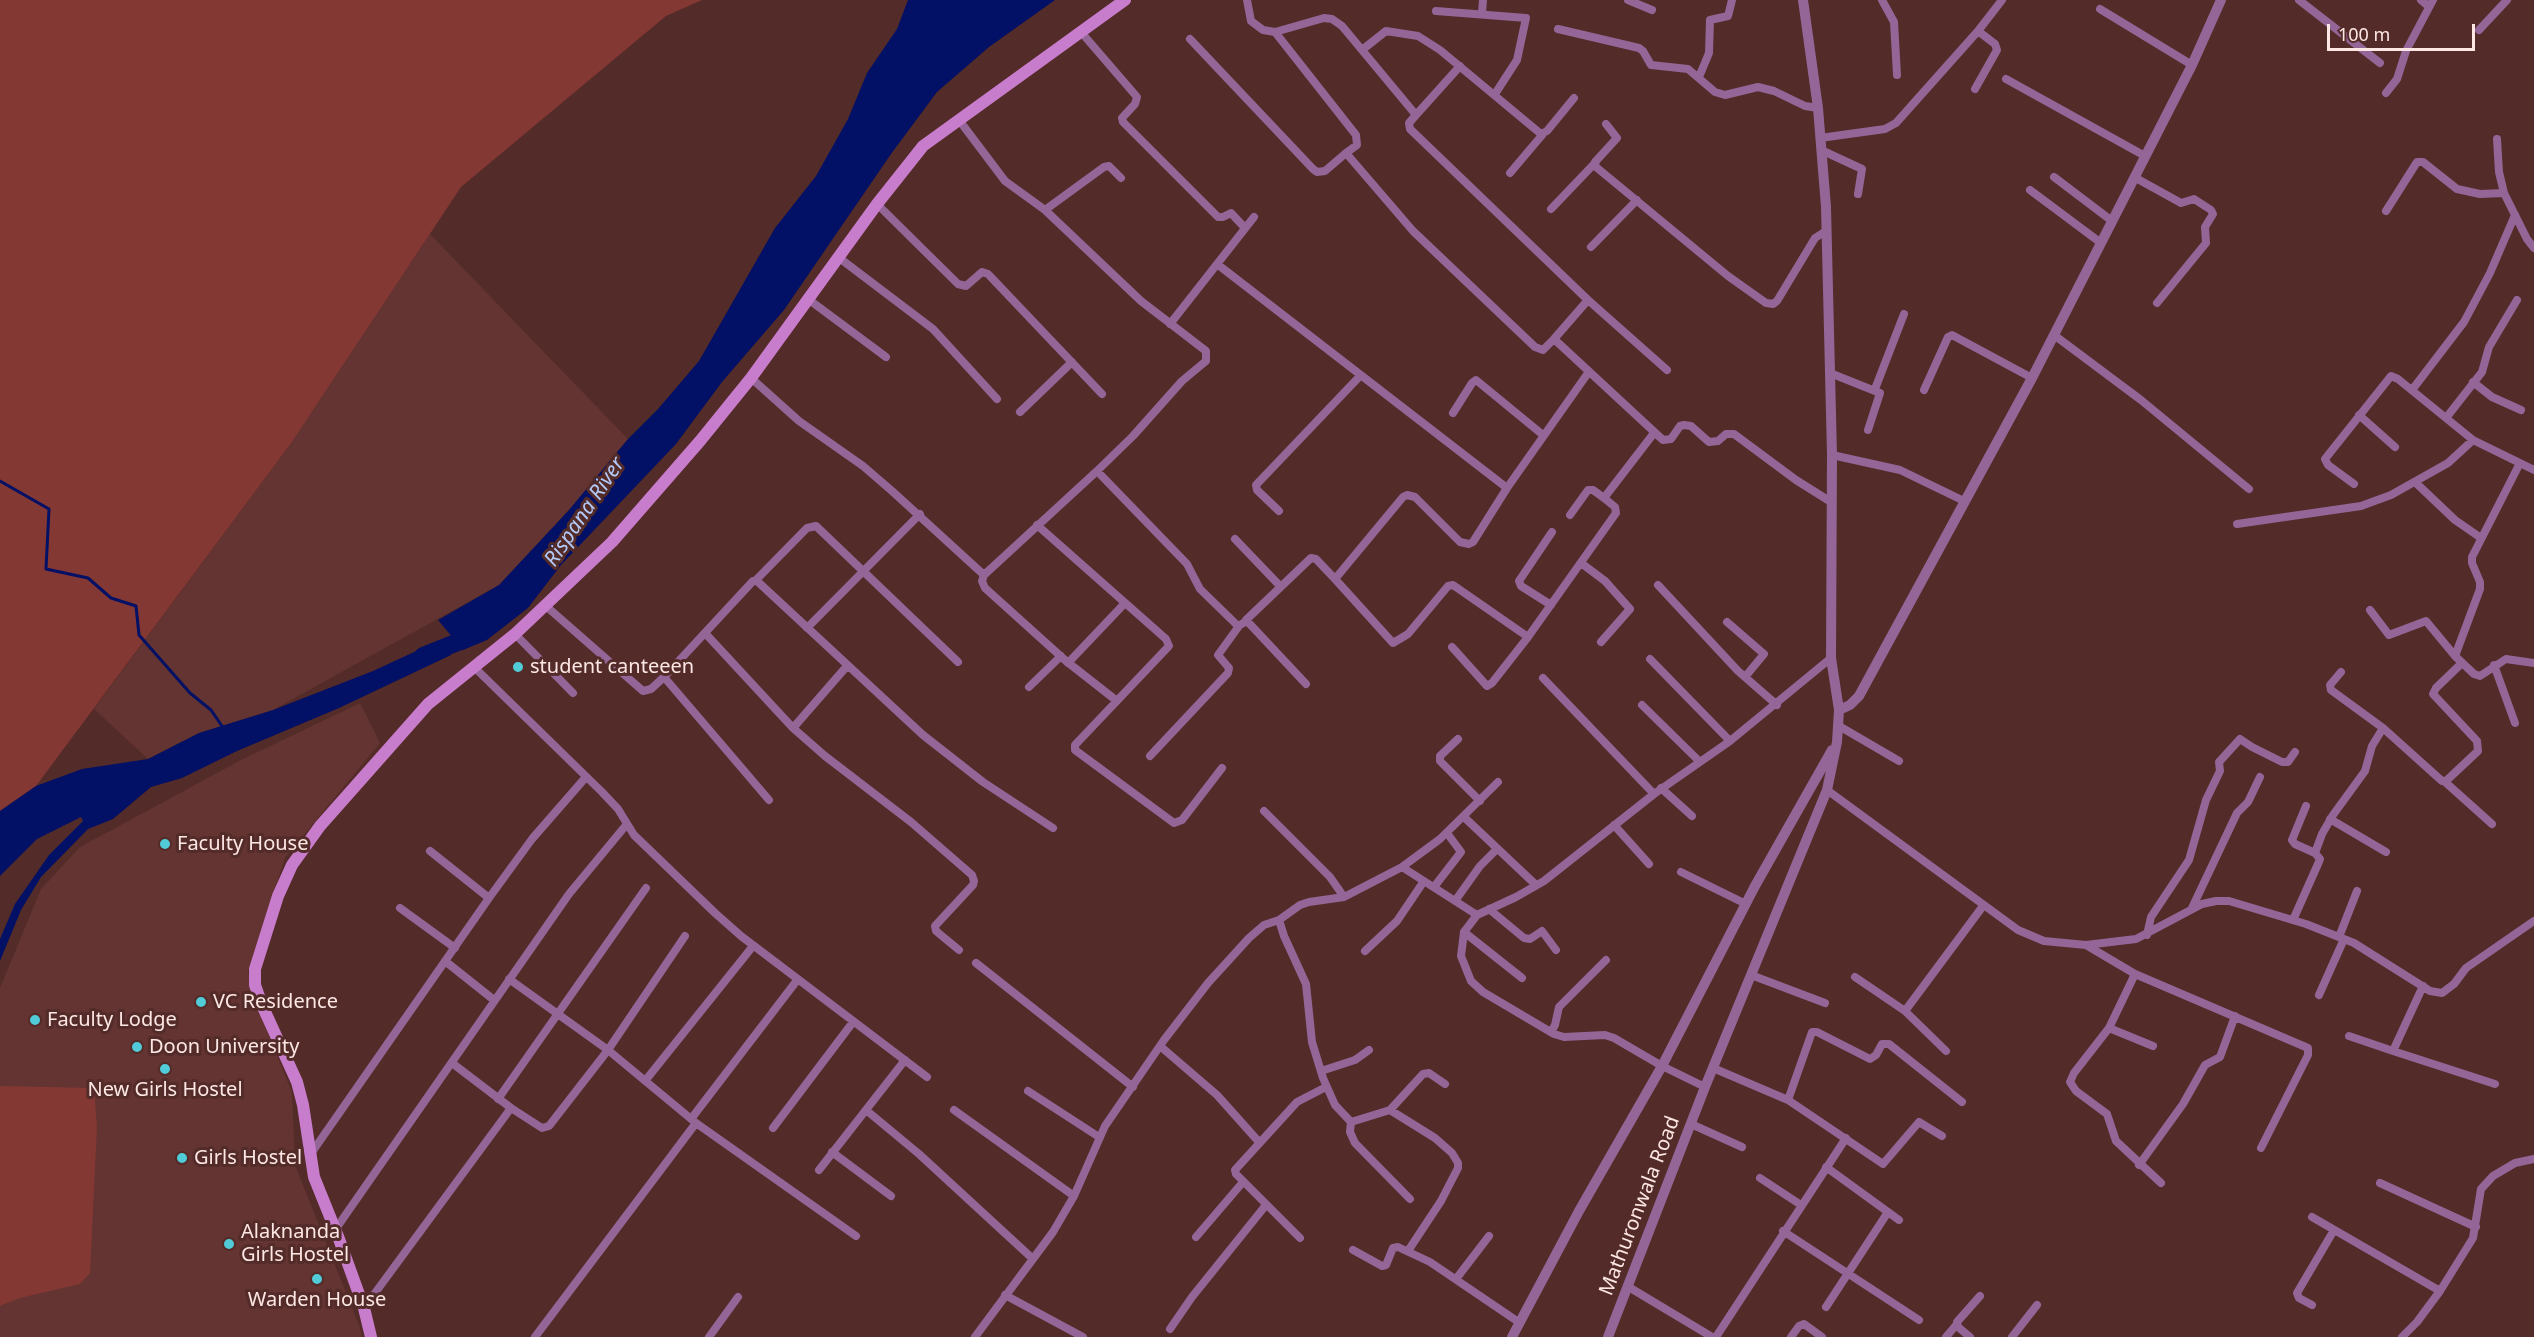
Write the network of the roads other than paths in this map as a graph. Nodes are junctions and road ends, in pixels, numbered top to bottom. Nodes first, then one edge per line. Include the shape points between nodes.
1 (1125, 0) edge
2 (1247, 0) edge
3 (1483, 0) edge
4 (1628, 0) edge
5 (1732, 0) edge
6 (1803, 0) edge
7 (1882, 0) edge
8 (2002, 0) edge
9 (2222, 0) edge
10 (2299, 0) edge
11 (2507, 0) edge
12 (2427, 2) edge
13 (2100, 9) dead end
14 (1652, 10) dead end
15 (1436, 11) dead end
16 (1482, 14) junction
17 (1558, 29) dead end
18 (2479, 30) dead end
19 (1978, 31) junction
20 (1081, 32) junction
21 (1275, 32) junction
22 (1190, 39) dead end
23 (1362, 50) junction
24 (2380, 63) dead end
25 (2192, 65) junction
26 (1460, 66) junction
27 (1897, 75) dead end
28 (1699, 77) junction
29 (2006, 80) dead end
30 (1975, 89) dead end
31 (2386, 93) dead end
32 (1495, 94) junction
33 (1574, 98) dead end
34 (1818, 108) junction
35 (1416, 116) junction
36 (959, 120) junction
37 (1606, 124) dead end
38 (1543, 134) junction
39 (2497, 139) dead end
40 (1820, 144) junction
41 (1346, 153) junction
42 (2145, 156) junction
43 (1595, 163) junction
44 (1510, 174) dead end
45 (2054, 177) dead end
46 (2134, 177) junction
47 (1121, 178) dead end
48 (2030, 190) dead end
49 (1858, 194) dead end
50 (2504, 194) junction
51 (1636, 200) junction
52 (877, 204) junction
53 (1551, 208) dead end
54 (1045, 210) junction
55 (2386, 211) dead end
56 (2515, 215) junction
57 (1254, 217) dead end
58 (2112, 221) junction
59 (1245, 228) junction
60 (1826, 231) junction
61 (2101, 243) junction
62 (1591, 247) dead end
63 (2534, 248) edge
64 (838, 258) junction
65 (1217, 264) junction
66 (808, 299) junction
67 (1587, 300) junction
68 (2517, 300) dead end
69 (2157, 303) dead end
70 (1904, 314) dead end
71 (1170, 324) junction
72 (2054, 335) junction
73 (1554, 339) junction
74 (886, 357) dead end
75 (1072, 362) junction
76 (1667, 370) dead end
77 (1588, 373) junction
78 (1830, 373) junction
79 (1360, 376) junction
80 (751, 378) junction
81 (2032, 378) junction
82 (2473, 382) junction
83 (1875, 390) junction
84 (1924, 390) dead end
85 (2412, 390) junction
86 (1102, 393) dead end
87 (997, 399) dead end
88 (2521, 410) dead end
89 (1020, 412) dead end
90 (1453, 413) dead end
91 (2359, 416) junction
92 (2446, 418) junction
93 (1868, 430) dead end
94 (1654, 433) junction
95 (1543, 435) junction
96 (2473, 440) junction
97 (2395, 447) dead end
98 (1832, 455) junction
99 (2520, 463) junction
100 (2534, 470) edge
101 (1097, 471) junction
102 (2415, 483) junction
103 (2354, 484) dead end
104 (1507, 488) junction
105 (2248, 489) dead end
106 (1604, 498) junction
107 (1964, 501) junction
108 (1831, 502) junction
109 (1279, 511) dead end
110 (920, 514) junction
111 (1570, 515) dead end
112 (2237, 524) dead end
113 (1037, 525) junction
114 (1552, 532) dead end
115 (1234, 538) dead end
116 (2481, 538) junction
117 (1581, 563) junction
118 (864, 571) junction
119 (984, 575) junction
120 (1335, 579) junction
121 (756, 580) junction
122 (1658, 585) dead end
123 (1280, 586) junction
124 (1125, 603) junction
125 (1551, 605) junction
126 (547, 607) junction
127 (2370, 610) dead end
128 (1727, 622) dead end
129 (1242, 623) junction
130 (807, 628) junction
131 (705, 633) junction
132 (515, 634) junction
133 (1528, 637) junction
134 (1601, 642) dead end
135 (1452, 647) dead end
136 (2455, 656) junction
137 (1831, 658) junction
138 (1650, 659) dead end
139 (1065, 660) junction
140 (958, 662) dead end
141 (2462, 663) junction
142 (2534, 663) edge
143 (2494, 665) junction
144 (847, 666) junction
145 (475, 668) junction
146 (2341, 672) dead end
147 (664, 677) junction
148 (1745, 677) junction
149 (1543, 678) dead end
150 (1305, 684) dead end
151 (1029, 687) dead end
152 (573, 693) dead end
153 (1117, 700) junction
154 (1642, 705) dead end
155 (1777, 705) junction
156 (1839, 710) junction
157 (2515, 723) dead end
158 (1839, 726) junction
159 (793, 728) junction
160 (2383, 728) junction
161 (1458, 738) dead end
162 (1730, 741) junction
163 (1837, 742) junction
164 (2295, 752) dead end
165 (1150, 756) dead end
166 (1899, 761) dead end
167 (1700, 762) junction
168 (1222, 768) dead end
169 (586, 777) junction
170 (2260, 777) dead end
171 (2444, 781) junction
172 (1498, 782) dead end
173 (1827, 790) junction
174 (1657, 791) junction
175 (769, 800) dead end
176 (1480, 801) junction
177 (2306, 806) dead end
178 (1264, 812) dead end
179 (1692, 816) dead end
180 (1464, 817) junction
181 (2330, 819) junction
182 (627, 824) junction
183 (2492, 824) dead end
184 (1614, 825) junction
185 (1053, 828) dead end
186 (1447, 834) junction
187 (1497, 849) junction
188 (430, 851) dead end
189 (2386, 852) dead end
190 (2315, 853) junction
191 (1649, 864) dead end
192 (1402, 867) junction
193 (1681, 872) dead end
194 (1424, 881) junction
195 (1536, 885) junction
196 (1434, 887) junction
197 (646, 888) dead end
198 (2357, 891) dead end
199 (1344, 897) junction
200 (489, 898) junction
201 (1455, 901) junction
202 (1746, 904) junction
203 (1983, 906) junction
204 (400, 908) dead end
205 (1489, 909) junction
206 (2192, 909) junction
207 (1477, 915) junction
208 (1280, 920) junction
209 (2293, 920) junction
210 (2534, 921) edge
211 (1464, 932) junction
212 (2147, 935) junction
213 (685, 936) dead end
214 (2341, 938) junction
215 (2086, 945) junction
216 (753, 946) junction
217 (454, 948) junction
218 (959, 950) dead end
219 (1556, 950) dead end
220 (1365, 951) dead end
221 (1606, 960) dead end
222 (445, 961) junction
223 (976, 963) dead end
224 (2135, 974) junction
225 (1751, 975) junction
226 (1855, 977) dead end
227 (1522, 978) dead end
228 (509, 979) junction
229 (798, 980) junction
230 (2423, 986) junction
231 (2319, 995) dead end
232 (494, 1000) junction
233 (1825, 1003) dead end
234 (1905, 1011) junction
235 (558, 1014) junction
236 (2235, 1016) junction
237 (853, 1022) junction
238 (2109, 1028) junction
239 (1551, 1032) junction
240 (2349, 1036) dead end
241 (1160, 1046) junction
242 (2153, 1046) dead end
243 (608, 1050) junction
244 (1369, 1050) dead end
245 (1946, 1051) dead end
246 (2393, 1051) junction
247 (905, 1060) junction
248 (452, 1064) junction
249 (1662, 1066) junction
250 (1713, 1068) junction
251 (1321, 1071) junction
252 (927, 1077) dead end
253 (645, 1081) junction
254 (1445, 1084) dead end
255 (2495, 1084) dead end
256 (1133, 1087) junction
257 (1326, 1087) junction
258 (1705, 1087) junction
259 (1028, 1091) dead end
260 (498, 1099) junction
261 (1788, 1100) junction
262 (1962, 1102) dead end
263 (511, 1108) junction
264 (866, 1110) junction
265 (954, 1110) dead end
266 (1390, 1110) junction
267 (694, 1121) junction
268 (1351, 1122) junction
269 (1691, 1124) junction
270 (773, 1128) dead end
271 (1942, 1136) dead end
272 (1099, 1137) junction
273 (1846, 1138) junction
274 (1259, 1142) junction
275 (1742, 1146) dead end
276 (2261, 1148) dead end
277 (832, 1152) junction
278 (309, 1155) junction
279 (2534, 1159) edge
280 (2139, 1165) junction
281 (1826, 1167) junction
282 (819, 1170) dead end
283 (1760, 1178) dead end
284 (1243, 1182) junction
285 (2161, 1183) dead end
286 (2380, 1183) dead end
287 (891, 1196) dead end
288 (1074, 1196) junction
289 (1410, 1199) dead end
290 (1266, 1205) junction
291 (1801, 1205) junction
292 (1888, 1212) junction
293 (2312, 1217) dead end
294 (1899, 1220) dead end
295 (2476, 1227) junction
296 (335, 1230) junction
297 (2334, 1230) junction
298 (1783, 1231) junction
299 (856, 1236) dead end
300 (1489, 1236) dead end
301 (1196, 1237) dead end
302 (1300, 1238) dead end
303 (1353, 1250) dead end
304 (1408, 1251) junction
305 (1033, 1259) junction
306 (1848, 1274) junction
307 (1456, 1279) junction
308 (1627, 1286) junction
309 (2440, 1291) junction
310 (1005, 1294) junction
311 (1980, 1296) dead end
312 (738, 1297) dead end
313 (2037, 1305) dead end
314 (2312, 1305) dead end
315 (1826, 1307) dead end
316 (364, 1308) junction
317 (1919, 1320) dead end
318 (1520, 1323) junction
319 (1957, 1324) junction
320 (1170, 1329) dead end
321 (371, 1337) edge
322 (535, 1337) edge
323 (709, 1337) edge
324 (975, 1337) edge
325 (1083, 1337) edge
326 (1512, 1337) edge
327 (1608, 1337) edge
328 (1714, 1337) edge
329 (1791, 1337) edge
330 (1822, 1337) edge
331 (1946, 1337) edge
332 (1970, 1337) edge
333 (2012, 1337) edge
334 (2402, 1337) edge

1 - 20 main road
2 - 21 street via 1251,21 1263,30
3 - 16 street
4 - 14 street
5 - 28 street via 1728,16 1710,20 1709,53
6 - 34 street, Mathuronwala Road
7 - 27 street via 1894,22
8 - 19 street
9 - 25 street
10 - 24 street
11 - 18 street
12 - 31 street via 2397,79
13 - 25 street
15 - 16 street
16 - 32 street via 1526,18 1517,60
17 - 28 street via 1633,45 1643,51 1651,65 1688,69
19 - 30 street via 1997,50
19 - 40 street via 1896,123
20 - 36 main road
20 - 59 street via 1137,97 1123,115 1123,122 1218,217 1231,213
21 - 23 street via 1324,18 1342,26
21 - 41 street via 1356,135 1359,142
22 - 41 street via 1317,172 1325,171
23 - 26 street via 1380,34 1392,31 1418,36
23 - 35 street
25 - 42 street
26 - 32 street
26 - 35 street
28 - 34 street via 1715,92 1725,95 1758,87
29 - 42 street
32 - 38 street
33 - 38 street
34 - 40 street, Mathuronwala Road
35 - 67 street via 1409,123 1410,129
36 - 52 main road via 924,146
36 - 54 street via 1005,181
37 - 43 street via 1617,138
38 - 44 street
39 - 50 street
40 - 49 street via 1862,169
40 - 60 street, Mathuronwala Road
41 - 73 street via 1413,231 1535,347 1543,350
42 - 46 street
43 - 51 street
43 - 53 street
45 - 58 street
46 - 58 street
46 - 69 street via 2181,203 2194,199 2213,214 2205,227 2206,243
47 - 54 street via 1109,166 1104,167
48 - 61 street
50 - 55 street via 2457,189 2420,161
50 - 56 street
51 - 60 street via 1768,304 1777,301 1815,238
51 - 62 street
52 - 64 main road
52 - 75 street via 958,284 966,286 982,272 988,274
54 - 71 street
56 - 63 street
56 - 85 street via 2464,322
57 - 59 street
58 - 61 street
59 - 65 street
60 - 78 street, Mathuronwala Road
61 - 72 street
64 - 66 main road
64 - 87 street via 933,329
65 - 71 street
65 - 79 street
66 - 74 street
66 - 80 main road
67 - 73 street
67 - 76 street
68 - 82 street
70 - 83 street
71 - 101 street via 1206,351 1206,361
72 - 81 street
72 - 105 street via 2141,400
73 - 77 street
75 - 86 street
75 - 89 street
77 - 94 street
77 - 95 street
78 - 83 street
78 - 98 street, Mathuronwala Road
79 - 104 street
79 - 109 street via 1256,485
80 - 110 street via 799,421 863,466
80 - 126 main road via 612,542
81 - 84 street via 1952,335 1947,337
81 - 107 street
82 - 88 street
82 - 92 street
83 - 93 street via 1880,396
85 - 91 street via 2391,376
85 - 92 street
90 - 95 street via 1476,380
91 - 97 street
91 - 103 street via 2325,459
92 - 96 street
94 - 106 street
94 - 108 street via 1667,441 1684,425 1691,426 1709,442 1734,434
95 - 104 street
96 - 99 street
96 - 102 street via 2448,463
98 - 107 street via 1900,470
98 - 108 street, Mathuronwala Road
99 - 100 street
99 - 116 street
101 - 113 street
101 - 129 street via 1187,564 1197,585
102 - 112 street via 2361,506
102 - 116 street
104 - 120 street via 1469,544 1460,542 1415,497 1402,497
106 - 111 street via 1588,490
106 - 117 street via 1616,513
107 - 156 street via 1859,696
108 - 137 street, Mathuronwala Road
110 - 118 street
110 - 119 street
113 - 119 street
113 - 124 street
114 - 125 street via 1519,581
115 - 123 street
116 - 136 street via 2472,557 2480,589
117 - 125 street
117 - 134 street via 1605,581 1630,609
118 - 121 street via 813,525
118 - 130 street
118 - 140 street
119 - 139 street via 985,588
120 - 123 street via 1311,558
120 - 133 street via 1393,643 1408,634 1448,586 1453,585
121 - 130 street
121 - 131 street
122 - 148 street
123 - 129 street
124 - 139 street
124 - 153 street via 1169,646
125 - 133 street
126 - 132 main road
126 - 147 street via 639,689 651,689
127 - 136 street via 2389,635 2423,621 2429,623
128 - 148 street via 1764,654
129 - 150 street
129 - 165 street via 1218,655 1229,668 1228,673
130 - 144 street
131 - 147 street
131 - 159 street
132 - 145 main road
132 - 152 street
133 - 135 street via 1489,686
136 - 141 street
137 - 155 street
137 - 156 street, Mathuronwala Road
138 - 162 street
139 - 151 street
139 - 153 street
141 - 143 street via 2480,676
141 - 171 street via 2433,694 2480,748
142 - 143 street via 2506,658
143 - 157 street
144 - 159 street
144 - 185 street via 962,766
145 - 169 street
145 - 278 main road via 428,704 320,826 292,865 278,896 255,969 255,985 297,1082
146 - 160 street via 2330,685 2331,690
147 - 175 street
148 - 155 street
149 - 174 street
153 - 168 street via 1075,745 1075,750 1170,822 1182,820
154 - 167 street
155 - 162 street
156 - 158 street, Mathuronwala Road
158 - 163 street, Mathuronwala Road
158 - 166 street
159 - 218 street via 974,878 973,885 935,926
160 - 171 street
160 - 181 street via 2372,746 2365,771
161 - 176 street via 1440,756 1440,761
162 - 167 street
163 - 173 street, Mathuronwala Road
163 - 202 street
164 - 212 street via 2288,762 2282,762 2240,739 2219,762 2220,771 2206,800 2189,860 2151,917
167 - 174 street
169 - 182 street via 618,809
169 - 200 street via 532,839
170 - 206 street via 2248,802 2237,813
171 - 183 street
172 - 176 street
173 - 203 street
173 - 225 street, Mathuronwala Road
174 - 179 street
174 - 184 street
176 - 180 street
177 - 190 street via 2292,840
178 - 199 street via 1330,877
180 - 186 street
180 - 187 street
181 - 189 street
181 - 190 street
182 - 216 street via 634,835
182 - 228 street via 569,894
184 - 191 street
184 - 195 street
186 - 192 street
186 - 196 street via 1461,852
187 - 195 street
187 - 201 street
188 - 200 street
190 - 209 street via 2320,859
192 - 194 street
192 - 199 street
193 - 202 street
194 - 196 street
194 - 220 street via 1397,921
195 - 205 street
196 - 201 street
197 - 235 street
198 - 214 street
199 - 208 street via 1309,902
200 - 217 street
201 - 207 street
202 - 249 street
203 - 215 street via 2029,937
203 - 234 street
204 - 217 street
205 - 207 street
205 - 219 street via 1524,938 1530,939 1542,931
206 - 209 street via 2229,901
206 - 212 street
207 - 211 street
208 - 241 street via 1264,925 1249,938 1208,982
208 - 251 street via 1306,984 1309,1024
209 - 214 street
210 - 230 street via 2466,968 2448,990 2436,993
211 - 227 street
211 - 239 street via 1461,956 1471,981
212 - 215 street
213 - 243 street
214 - 230 street
214 - 231 street
215 - 224 street
216 - 229 street
216 - 253 street
217 - 222 street
221 - 239 street via 1559,1007
222 - 232 street
222 - 278 street
223 - 256 street
224 - 236 street
224 - 238 street
225 - 233 street
225 - 250 street, Mathuronwala Road
226 - 234 street
228 - 232 street
228 - 235 street
229 - 237 street
229 - 267 street
230 - 246 street
232 - 248 street
234 - 245 street
235 - 243 street
235 - 260 street
236 - 276 street via 2306,1046 2309,1052
236 - 280 street via 2220,1057 2205,1065 2183,1104
237 - 247 street
237 - 270 street
238 - 242 street
238 - 280 street via 2070,1082 2107,1114 2116,1141
239 - 249 street via 1564,1037 1605,1035
240 - 246 street
241 - 256 street
241 - 274 street via 1217,1095
243 - 253 street
243 - 263 street via 547,1127 534,1124
244 - 251 street via 1355,1060
246 - 255 street
247 - 252 street
247 - 264 street
248 - 260 street
248 - 296 street
249 - 258 street
249 - 318 street
250 - 258 street, Mathuronwala Road
250 - 261 street
251 - 257 street
253 - 267 street
254 - 266 street via 1429,1073 1423,1074
256 - 272 street
257 - 268 street via 1335,1105
257 - 274 street via 1297,1102
258 - 269 street, Mathuronwala Road
259 - 272 street
260 - 263 street
261 - 262 street via 1814,1031 1866,1058 1873,1058 1882,1044 1889,1044
261 - 273 street
263 - 316 street
264 - 277 street
264 - 305 street
265 - 288 street
266 - 268 street
266 - 304 street via 1435,1138 1458,1163 1441,1201
267 - 299 street
267 - 322 street
268 - 289 street via 1355,1143
269 - 275 street
269 - 308 street, Mathuronwala Road
271 - 273 street via 1919,1122 1883,1164
272 - 288 street
273 - 281 street
274 - 284 street via 1235,1170
277 - 282 street
277 - 287 street
278 - 296 main road
279 - 295 street via 2515,1163 2486,1182 2481,1189
280 - 285 street
281 - 291 street
281 - 292 street
283 - 291 street
284 - 290 street
284 - 301 street
286 - 295 street
288 - 305 street
290 - 302 street
290 - 320 street
291 - 298 street
292 - 294 street
292 - 306 street
293 - 297 street
295 - 309 street
296 - 316 main road
297 - 309 street
297 - 314 street via 2297,1293
298 - 306 street
298 - 328 street
300 - 307 street
303 - 304 street via 1382,1266 1394,1246
304 - 307 street
305 - 310 street
306 - 315 street
306 - 317 street
307 - 318 street
308 - 327 street, Mathuronwala Road
308 - 328 street
309 - 334 street
310 - 324 street
310 - 325 street
311 - 319 street
312 - 323 street
313 - 333 street
316 - 321 main road
318 - 326 street
319 - 331 street
319 - 332 street
329 - 330 street via 1804,1324

